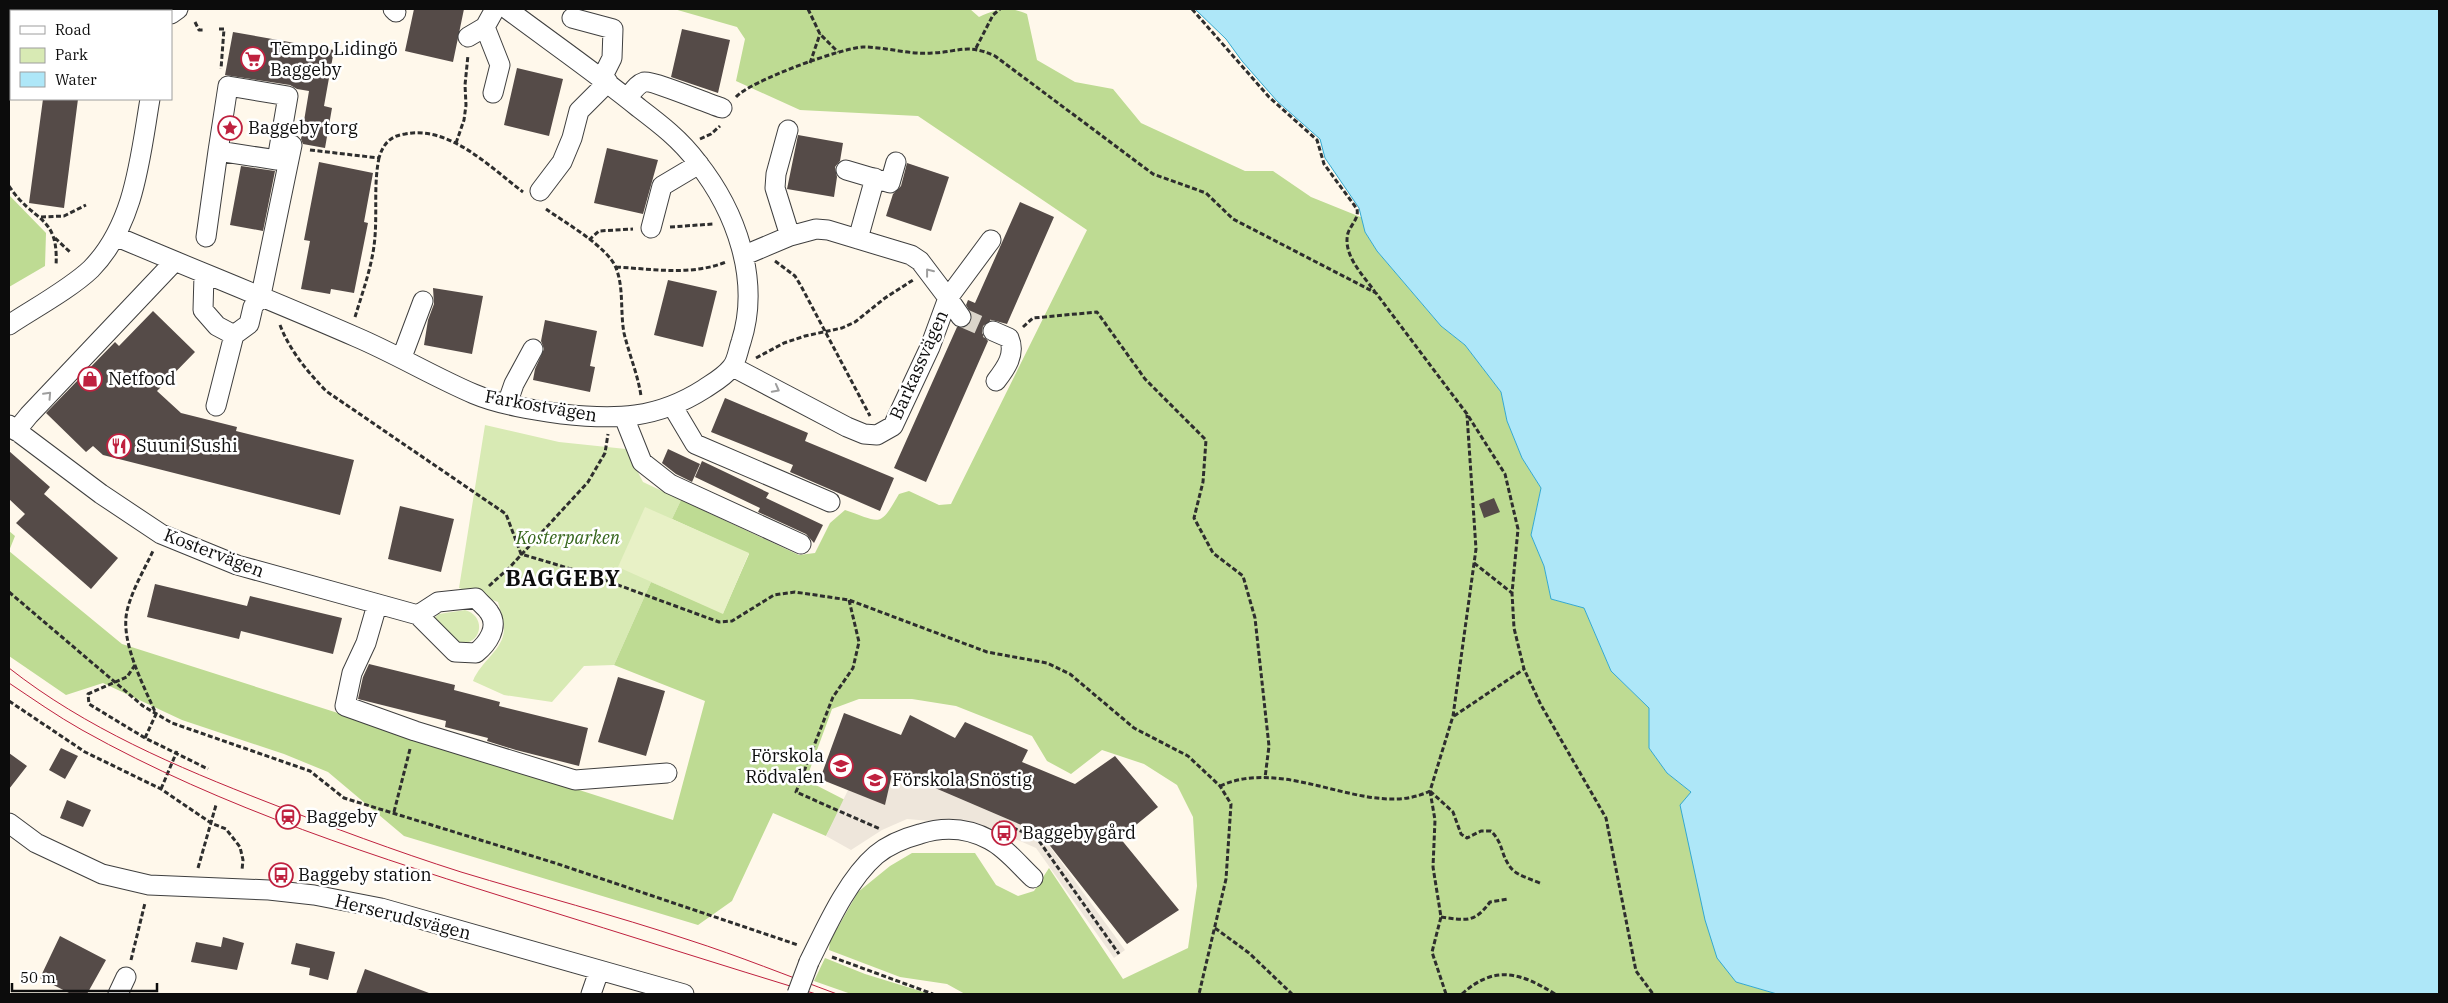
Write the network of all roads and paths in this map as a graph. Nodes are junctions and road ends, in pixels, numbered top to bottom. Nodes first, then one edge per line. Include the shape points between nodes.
1 (495, 9) edge
2 (507, 9) edge
3 (808, 9) edge
4 (1000, 9) edge
5 (1192, 9) edge
6 (524, 14) edge
7 (572, 18) dead end
8 (195, 22) dead end
9 (485, 28) junction
10 (219, 29) dead end
11 (205, 30) dead end
12 (820, 34) junction
13 (468, 37) joint
14 (976, 48) junction
15 (838, 52) junction
16 (810, 63) junction
17 (605, 80) junction
18 (228, 86) junction
19 (493, 93) dead end
20 (627, 98) junction
21 (150, 100) edge
22 (726, 111) junction
23 (788, 130) dead end
24 (456, 143) junction
25 (292, 145) joint
26 (684, 145) junction
27 (218, 150) junction
28 (379, 158) junction
29 (896, 162) dead end
30 (699, 164) junction
31 (846, 170) dead end
32 (875, 178) junction
33 (9, 186) edge
34 (534, 196) junction
35 (86, 205) dead end
36 (40, 217) junction
37 (651, 228) dead end
38 (115, 236) junction
39 (790, 236) junction
40 (206, 237) dead end
41 (55, 238) junction
42 (858, 239) junction
43 (991, 240) dead end
44 (767, 245) junction
45 (71, 253) dead end
46 (745, 255) junction
47 (174, 262) junction
48 (56, 266) dead end
49 (616, 267) junction
50 (930, 273) junction
51 (204, 275) junction
52 (1376, 293) junction
53 (261, 295) junction
54 (948, 298) junction
55 (423, 301) dead end
56 (278, 303) junction
57 (961, 316) tunnel mouth
58 (9, 325) edge
59 (825, 331) junction
60 (993, 331) tunnel mouth
61 (1017, 332) dead end
62 (350, 334) junction
63 (234, 335) junction
64 (532, 348) dead end
65 (402, 357) junction
66 (736, 368) junction
67 (996, 381) dead end
68 (507, 404) junction
69 (216, 406) dead end
70 (673, 407) junction
71 (643, 414) junction
72 (1467, 414) junction
73 (624, 417) junction
74 (12, 428) edge
75 (877, 435) junction
76 (608, 437) dead end
77 (830, 502) dead end
78 (161, 534) junction
79 (801, 544) dead end
80 (521, 554) junction
81 (1474, 563) junction
82 (9, 592) edge
83 (1512, 593) junction
84 (476, 598) junction
85 (849, 600) junction
86 (377, 605) junction
87 (418, 615) junction
88 (135, 664) junction
89 (1524, 669) junction
90 (116, 682) junction
91 (9, 701) edge
92 (156, 714) junction
93 (1454, 716) junction
94 (415, 731) junction
95 (145, 738) junction
96 (177, 752) junction
97 (208, 769) dead end
98 (667, 773) dead end
99 (1265, 778) junction
100 (1220, 786) junction
101 (161, 789) junction
102 (1430, 791) junction
103 (216, 805) dead end
104 (394, 812) junction
105 (9, 823) edge
106 (211, 823) junction
107 (971, 832) junction
108 (906, 838) junction
109 (242, 876) dead end
110 (1033, 878) dead end
111 (1542, 884) dead end
112 (149, 885) junction
113 (192, 888) junction
114 (1508, 899) dead end
115 (1441, 917) junction
116 (1215, 928) junction
117 (1119, 954) dead end
118 (812, 956) junction
119 (128, 970) joint
120 (599, 971) junction
121 (118, 994) edge
122 (591, 994) edge
123 (684, 994) edge
124 (797, 994) edge
125 (933, 994) edge
126 (1199, 994) edge
127 (1292, 994) edge
128 (1446, 994) edge
129 (1462, 994) edge
130 (1555, 994) edge
131 (1653, 994) edge

1 - 9 street
2 - 6 street
3 - 12 path
4 - 14 path via 993,15
5 - 52 path via 1269,97 1317,140 1324,164 1357,208 1358,215 1348,234 1349,254
6 - 17 street
7 - 17 street via 613,29 612,58
8 - 11 path via 199,30
9 - 13 street
9 - 19 street via 500,64
10 - 18 path via 224,29 220,79
12 - 15 path
12 - 16 path
13 - 24 path via 466,105
14 - 15 path via 930,54 860,47
14 - 52 path via 995,56 1153,174 1206,193 1233,219
15 - 16 path
16 - 22 path via 774,75 742,91
17 - 20 street
17 - 34 street via 579,111 562,162
18 - 27 street
18 - 27 street via 288,96 278,160
20 - 22 street via 640,84 655,82
20 - 26 street
21 - 38 street via 129,205
22 - 26 path via 711,134
23 - 39 street via 776,174 776,188
24 - 28 path via 417,131 387,141
24 - 34 path
25 - 28 path via 314,151
25 - 53 street
26 - 30 street
27 - 40 street
28 - 62 path via 374,179 374,248
29 - 32 street via 890,183
30 - 37 street via 662,186
30 - 46 street via 717,190
31 - 32 street
32 - 42 street
33 - 36 path via 18,200
34 - 49 path via 609,257
35 - 36 path via 64,216
36 - 41 path
38 - 47 street, Farkostvägen
38 - 58 street via 89,270
39 - 42 street, Barkassvägen via 816,229
39 - 44 street, Barkassvägen
41 - 45 path
41 - 48 path
50 -> 42 street, Barkassvägen via 911,255
43 - 54 street
44 - 46 street, Barkassvägen
44 - 59 path via 776,262 802,286
46 - 49 path via 710,268 686,271
46 - 66 street via 749,290
47 - 51 street, Farkostvägen
74 -> 47 street via 29,415
49 - 71 path via 623,325 641,392
50 - 54 street, Barkassvägen
50 - 59 path via 901,287 855,322
51 - 53 street, Farkostvägen
51 - 63 street via 203,310 217,326
52 - 72 path
53 - 56 street, Farkostvägen
53 - 63 street via 253,307 249,324
54 - 57 street
54 - 75 street, Barkassvägen via 930,347 892,426
55 - 65 street
56 - 62 street, Farkostvägen
56 - 80 path via 278,321 284,337 306,370 326,391 506,514
59 - 66 path via 784,343
59 - 75 path via 864,402
60 - 67 street via 1009,338 1012,347 1008,365
61 - 99 path via 1033,318 1096,312 1145,379 1206,440 1203,482 1194,518 1212,553 1243,576 1255,618 1269,746
62 - 65 street, Farkostvägen
63 - 69 street
64 - 68 street
65 - 68 street, Farkostvägen via 476,395
66 - 70 street, Farkostvägen
66 -> 75 street, Barkassvägen via 847,427
68 - 73 street, Farkostvägen via 561,413
70 - 71 street, Farkostvägen
70 - 77 street via 695,444
71 - 73 street, Farkostvägen
72 - 81 path via 1476,549
72 - 83 path via 1505,474 1518,529
73 - 79 street via 642,462 653,472 670,484
74 - 78 street, Kostervägen
76 - 80 path via 605,453 590,478
78 - 86 street, Kostervägen via 236,565
78 - 88 path via 127,613 126,626
80 - 84 path
80 - 85 path via 588,574 719,622 732,621 774,595 795,592
81 - 83 path
81 - 93 path
82 - 90 path
83 - 89 path via 1514,628
84 - 87 street via 438,602
84 - 87 street via 493,620 490,638 476,654 454,652
85 - 100 path via 987,652 1047,663 1070,674 1134,728 1188,756
85 - 108 path via 859,642 853,668 833,697 796,792
86 - 87 street, Kostervägen
86 - 94 street via 366,643 352,673 345,706
88 - 90 path via 127,677
88 - 92 path
89 - 93 path
89 - 131 path via 1606,818 1636,971
90 - 92 path
90 - 95 path via 88,694 89,704
91 - 101 path via 85,752
92 - 95 path
92 - 104 path via 180,726 310,771 344,798
93 - 102 path
94 - 98 street via 575,780
94 - 104 path
95 - 96 path
96 - 97 path
96 - 101 path
99 - 100 path via 1233,780
99 - 102 path via 1288,778 1377,799 1417,797
100 - 116 path via 1231,804 1226,879
101 - 106 path
102 - 111 path via 1453,812 1462,834 1467,838 1481,831 1491,831 1500,840 1502,854 1512,870
102 - 115 path via 1435,820 1433,867
103 - 106 path
104 - 118 path via 556,863
105 - 112 street, Herserudsvägen via 36,843 80,866
106 - 109 path via 226,829 237,842 243,860
106 - 113 path
107 - 108 street via 949,828
107 - 110 street via 992,840
107 - 117 path via 993,821 1037,838
108 - 118 street via 876,855 866,866 845,895
112 - 113 street, Herserudsvägen
112 - 119 path
113 - 120 street, Herserudsvägen via 269,890 381,908
114 - 115 path via 1490,902 1482,914 1468,921
115 - 128 path via 1432,952
116 - 126 path
116 - 127 path via 1249,952
118 - 124 street, bridge
118 - 125 path
119 - 121 street
120 - 122 street
120 - 123 street, Herserudsvägen
129 - 130 path via 1471,986 1498,974 1531,979

